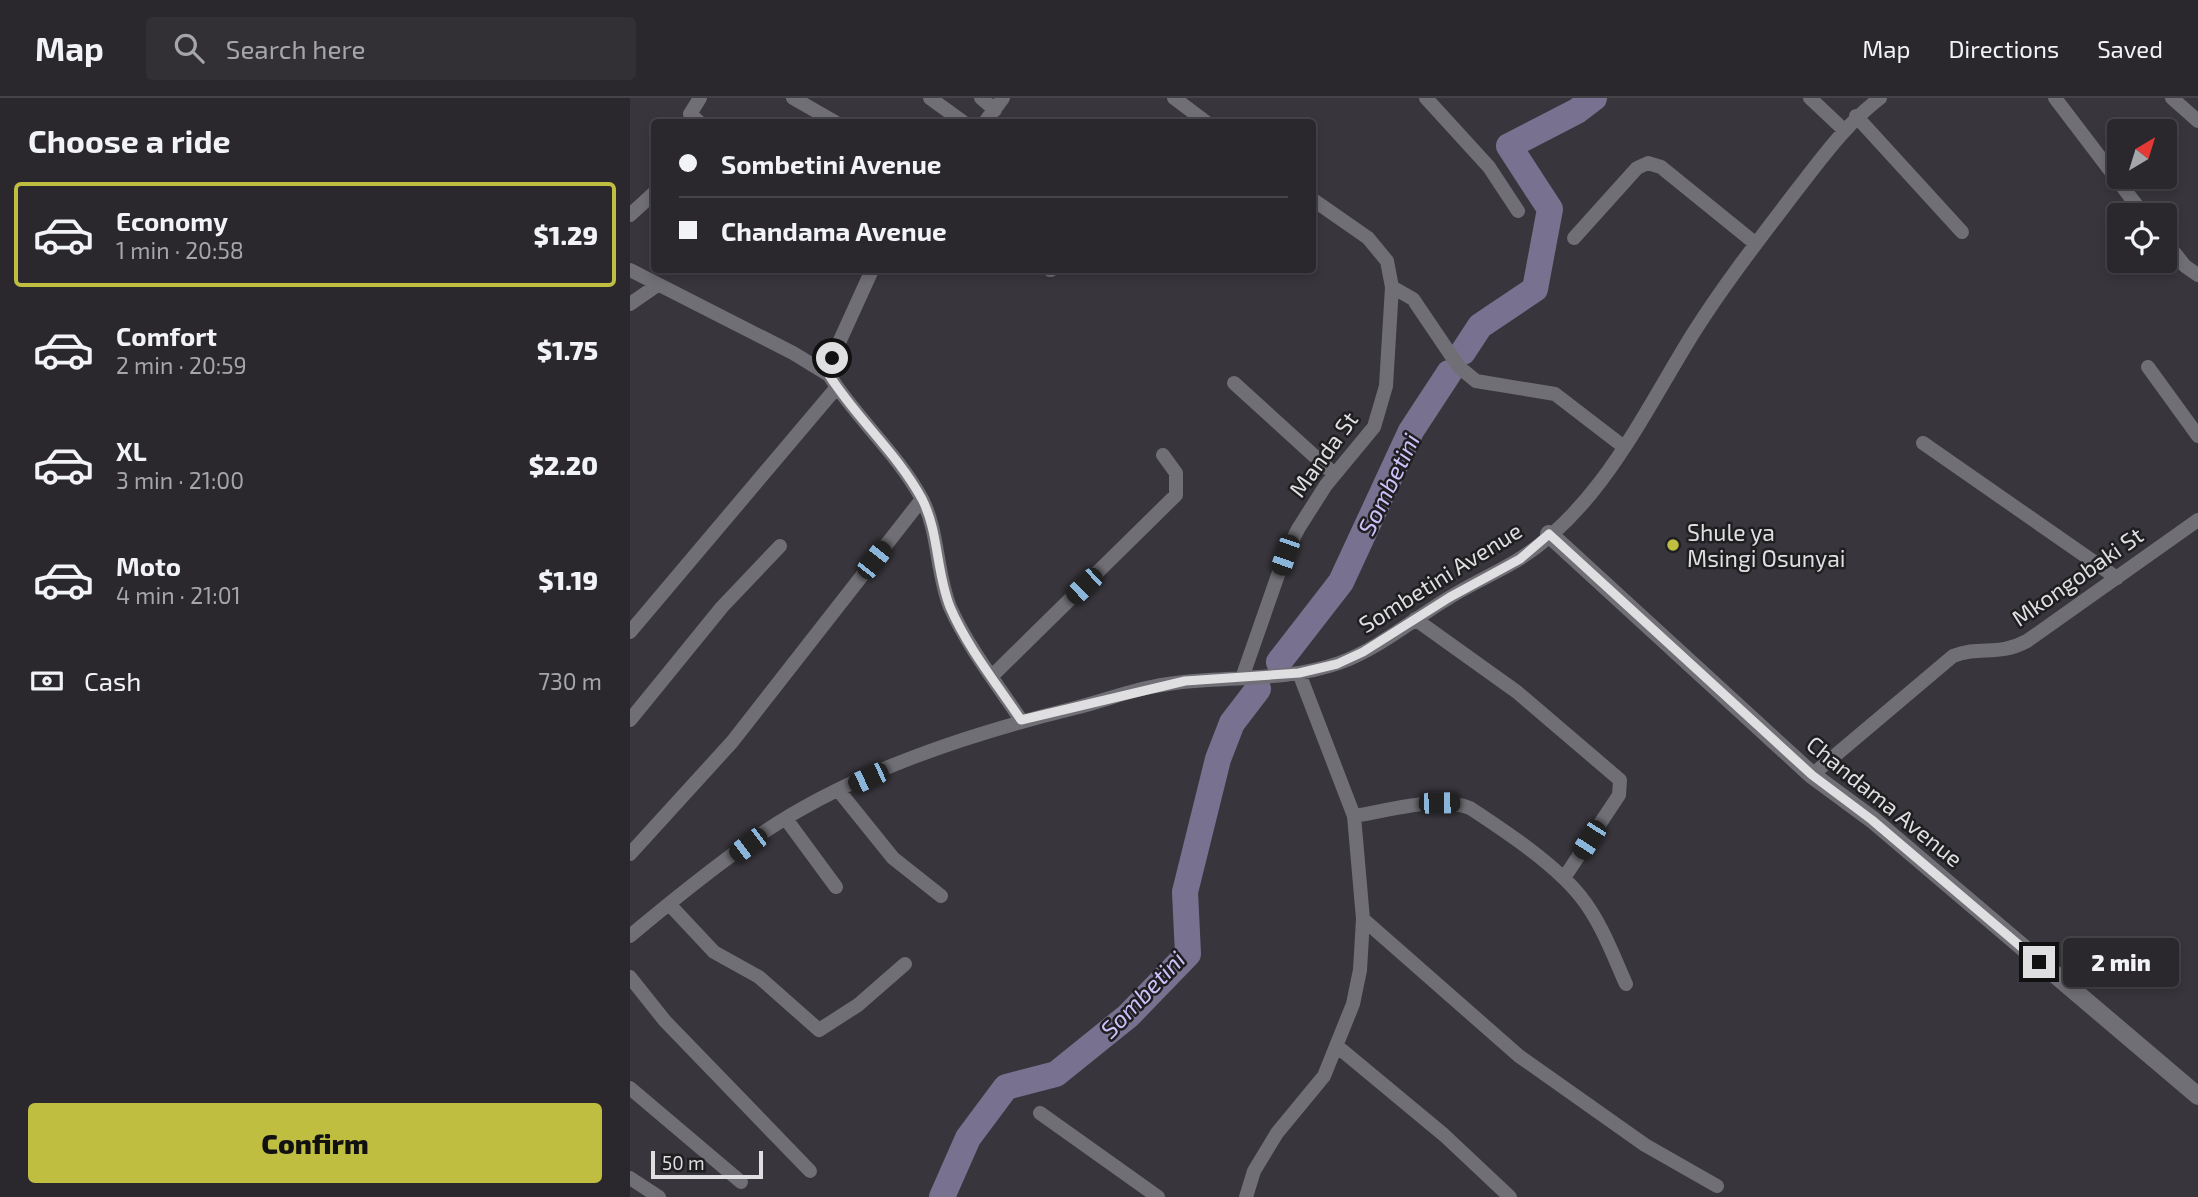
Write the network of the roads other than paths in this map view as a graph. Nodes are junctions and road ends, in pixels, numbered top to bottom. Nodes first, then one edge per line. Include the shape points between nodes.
1 (700, 98) edge
2 (793, 98) edge
3 (930, 98) edge
4 (981, 98) edge
5 (1174, 98) edge
6 (1426, 98) edge
7 (1810, 98) edge
8 (1880, 98) edge
9 (2055, 98) edge
10 (2172, 98) edge
11 (999, 104) edge
12 (1856, 116) junction
13 (696, 119) edge
14 (830, 119) edge
15 (959, 119) edge
16 (987, 119) edge
17 (1202, 119) edge
18 (2198, 121) edge
19 (1844, 130) junction
20 (651, 196) edge
21 (1316, 202) edge
22 (2135, 203) edge
23 (1518, 211) dead end
24 (630, 215) edge
25 (1962, 232) dead end
26 (1574, 238) dead end
27 (1756, 244) junction
28 (2177, 256) edge
29 (630, 270) edge
30 (871, 273) edge
31 (2198, 275) edge
32 (656, 286) junction
33 (1392, 287) junction
34 (630, 304) edge
35 (2148, 367) dead end
36 (833, 381) junction
37 (1234, 383) dead end
38 (2198, 436) edge
39 (1923, 443) dead end
40 (1624, 447) junction
41 (1163, 454) dead end
42 (1334, 474) junction
43 (922, 499) junction
44 (2198, 520) edge
45 (1549, 534) junction
46 (780, 546) dead end
47 (2118, 578) junction
48 (1415, 619) junction
49 (630, 632) edge
50 (1299, 673) junction
51 (992, 676) junction
52 (1242, 678) junction
53 (630, 720) edge
54 (1021, 720) junction
55 (1812, 775) junction
56 (839, 791) junction
57 (1354, 816) junction
58 (786, 819) junction
59 (630, 853) edge
60 (1564, 878) junction
61 (836, 887) dead end
62 (941, 896) dead end
63 (668, 904) junction
64 (1363, 919) junction
65 (630, 936) edge
66 (905, 964) dead end
67 (630, 977) edge
68 (1626, 984) dead end
69 (1338, 1047) junction
70 (630, 1088) edge
71 (2198, 1096) edge
72 (1040, 1113) dead end
73 (810, 1171) dead end
74 (630, 1178) edge
75 (741, 1182) dead end
76 (1717, 1186) dead end
77 (659, 1197) edge
78 (1158, 1197) edge
79 (1246, 1197) edge
80 (1510, 1197) edge

1 - 13 street via 691,114
2 - 14 street
3 - 15 street
4 - 11 street
5 - 17 street
6 - 23 street via 1489,167
7 - 19 street
8 - 12 street, Sombetini Avenue
9 - 22 street
10 - 18 street
11 - 16 street
12 - 19 street, Sombetini Avenue
12 - 25 street
19 - 27 street, Sombetini Avenue
20 - 24 street
21 - 33 street, Manda St via 1379,249 1387,261
26 - 27 street via 1637,168 1648,163 1661,167
27 - 40 street, Sombetini Avenue via 1695,331
28 - 31 street
29 - 32 street
30 - 36 street via 832,358
32 - 34 street
32 - 36 street via 755,333
33 - 40 street via 1413,299 1459,367 1476,381 1555,394
33 - 42 street, Manda St via 1383,405 1369,434
35 - 38 street
36 - 43 street via 886,445
36 - 49 street
37 - 42 street
39 - 47 street
40 - 45 street, Sombetini Avenue via 1574,512
41 - 51 street via 1176,473 1176,495
42 - 52 street, Manda St via 1285,555
43 - 51 street via 951,608
43 - 59 street via 732,743
44 - 47 street, Mkongobaki St
45 - 48 street, Sombetini Avenue via 1520,559
45 - 55 street, Chandama Avenue
46 - 53 street via 722,607
47 - 55 street, Mkongobaki St via 2009,651 1953,656
48 - 50 street, Sombetini Avenue via 1363,652
48 - 60 street via 1517,692 1620,780 1619,795
50 - 52 street, Sombetini Avenue
50 - 57 street
51 - 54 street
52 - 54 street, Sombetini Avenue via 1146,688
54 - 56 street, Sombetini Avenue
55 - 71 street, Chandama Avenue via 1872,820
56 - 58 street, Sombetini Avenue
56 - 62 street via 894,858
57 - 60 street via 1456,803 1481,816
57 - 64 street
58 - 61 street
58 - 63 street, Sombetini Avenue
60 - 68 street via 1601,930
63 - 65 street, Sombetini Avenue
63 - 66 street via 714,952 759,977 819,1030 858,1005
64 - 69 street via 1360,970
64 - 76 street via 1519,1056 1645,1145
67 - 73 street via 665,1021
69 - 79 street via 1324,1076 1277,1133 1254,1171
69 - 80 street
70 - 75 street
72 - 78 street
74 - 77 street

